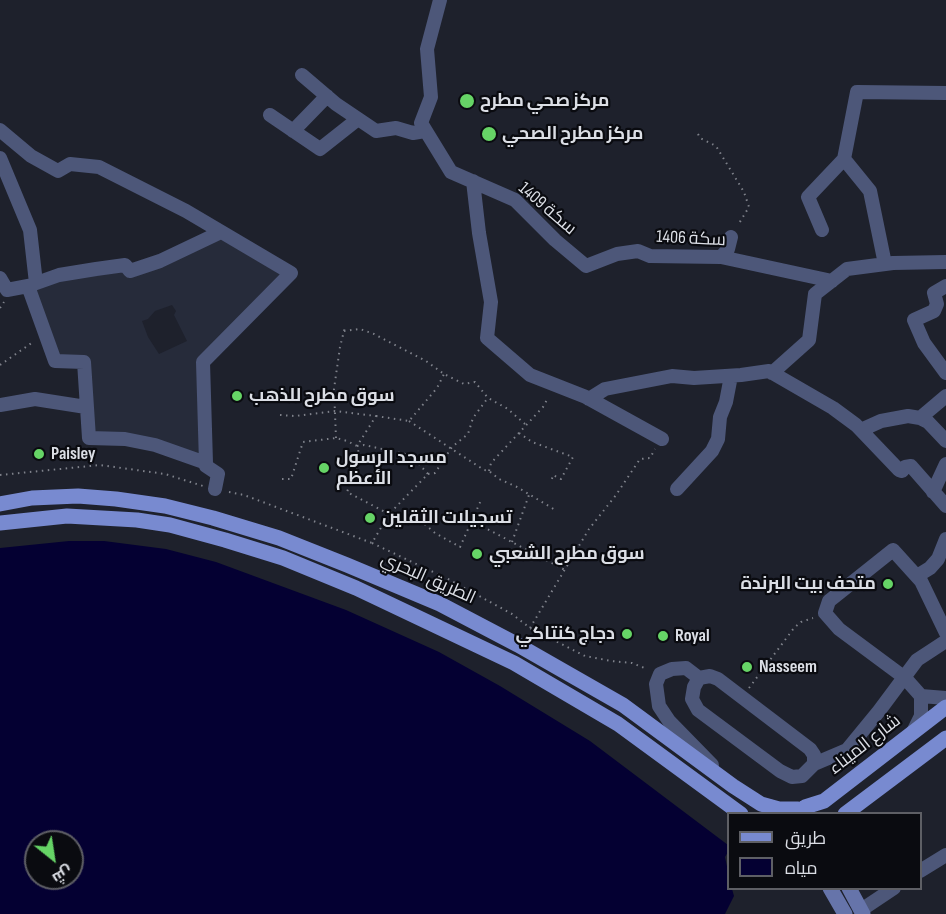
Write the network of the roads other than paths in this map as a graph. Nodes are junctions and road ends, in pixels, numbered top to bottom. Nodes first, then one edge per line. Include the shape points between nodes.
1 (440, 0) edge
2 (302, 75) dead end
3 (946, 93) edge
4 (327, 96) junction
5 (270, 115) dead end
6 (358, 119) junction
7 (0, 130) edge
8 (293, 131) junction
9 (425, 131) junction
10 (0, 158) edge
11 (844, 159) junction
12 (473, 181) junction
13 (822, 230) dead end
14 (221, 231) junction
15 (730, 237) road end
16 (720, 256) junction
17 (946, 262) edge
18 (885, 264) junction
19 (586, 266) joint
20 (0, 278) edge
21 (832, 281) junction
22 (32, 285) junction
23 (946, 286) edge
24 (772, 373) junction
25 (946, 373) edge
26 (731, 376) junction
27 (589, 399) junction
28 (943, 404) edge
29 (0, 405) edge
30 (87, 407) junction
31 (920, 418) junction
32 (861, 430) junction
33 (946, 441) edge
34 (660, 442) road end
35 (206, 463) junction
36 (946, 464) edge
37 (215, 489) road end
38 (677, 489) dead end
39 (933, 492) junction
40 (0, 504) edge
41 (946, 506) edge
42 (0, 523) edge
43 (946, 539) edge
44 (917, 576) junction
45 (946, 633) edge
46 (946, 641) edge
47 (699, 678) junction
48 (905, 678) junction
49 (921, 696) junction
50 (946, 698) edge
51 (946, 707) edge
52 (913, 732) junction
53 (946, 738) edge
54 (814, 764) junction
55 (733, 786) junction
56 (798, 810) edge
57 (740, 812) edge
58 (821, 812) edge
59 (846, 812) edge
60 (946, 855) edge
61 (922, 871) edge
62 (831, 890) edge
63 (850, 890) edge
64 (891, 890) edge
65 (862, 912) edge
66 (845, 914) edge

1 - 9 street via 427,50 431,97 422,123
2 - 4 street
3 - 11 street via 857,92
4 - 6 street
4 - 8 street
5 - 8 street
6 - 8 street via 320,149
6 - 9 street via 376,131
7 - 14 street via 31,156 58,171 70,164 99,167
9 - 12 street, 1409 سكة via 451,172
10 - 22 street via 30,230
11 - 13 street via 808,197
11 - 18 street via 870,191
12 - 19 street, 1409 سكة via 515,200
12 - 27 street via 491,302 487,338 530,375
14 - 22 street via 130,271 125,265 59,275
14 - 35 street via 291,273 203,362
15 - 16 street via 728,249
16 - 19 street, 1406 سكة via 650,256 638,251
16 - 21 street, 1406 سكة
17 - 18 street
18 - 21 street via 847,268
20 - 22 street via 8,290
21 - 24 street via 815,294 809,340
22 - 30 street via 55,361 84,362
23 - 25 street via 933,293 934,311 914,320 924,343
24 - 26 street
24 - 32 street via 833,408
26 - 27 street via 672,376 605,389
26 - 38 street via 718,439
27 - 34 street
28 - 31 street
29 - 30 street via 35,399
30 - 35 street via 88,438 145,443
31 - 32 street via 881,421
31 - 33 street
32 - 39 street via 895,467 902,471 911,466
35 - 37 street via 218,474
36 - 39 street
39 - 41 street
40 - 55 main road, الطريق البحري via 78,496 116,499 165,506 279,538 440,604 518,645 623,705
42 - 57 main road, الطريق البحري via 67,516 137,520 170,525 284,558 514,663 618,724
43 - 44 street via 938,560
44 - 45 street
44 - 48 street via 893,550 828,601 825,613 839,629
46 - 48 street via 917,660
47 - 54 street via 718,679 810,749
47 - 54 street via 692,699 698,710 792,777 802,776
47 - 55 street via 686,668 660,674 656,684 659,706
48 - 49 street
48 - 54 street via 847,750
49 - 50 street
49 - 52 street via 921,716
51 - 52 main road, شارع الميناء
52 - 56 main road, شارع الميناء via 824,801
53 - 59 main road
55 - 56 main road, الطريق البحري via 761,804
56 - 58 main road, الطريق البحري via 813,808
60 - 61 street
62 - 66 street
63 - 65 street
64 - 65 street

